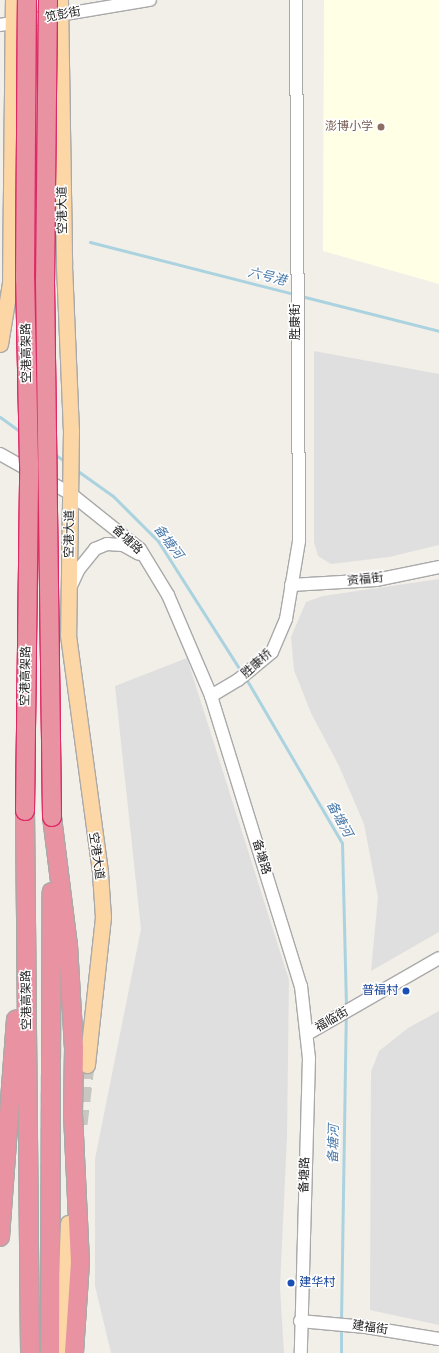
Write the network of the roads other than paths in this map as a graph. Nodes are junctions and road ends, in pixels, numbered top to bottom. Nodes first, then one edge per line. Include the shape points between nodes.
1 (13, 0) edge
2 (27, 0) edge
3 (48, 0) edge
4 (60, 0) edge
5 (150, 0) edge
6 (296, 0) edge
7 (60, 16) junction
8 (7, 25) edge
9 (0, 344) edge
10 (0, 454) edge
11 (71, 494) junction
12 (150, 565) junction
13 (439, 567) edge
14 (291, 585) junction
15 (69, 589) junction
16 (286, 619) joint
17 (211, 696) junction
18 (25, 811) junction
19 (52, 817) junction
20 (439, 958) edge
21 (307, 1034) junction
22 (87, 1065) tunnel mouth
23 (68, 1223) dead end
24 (0, 1237) edge
25 (80, 1262) junction
26 (300, 1321) junction
27 (439, 1339) edge
28 (30, 1353) edge
29 (50, 1353) edge
30 (63, 1353) edge
31 (74, 1353) edge
32 (84, 1353) edge
33 (301, 1353) edge

1 - 8 main road
2 - 18 highway, 空港高架路, bridge via 26,279 29,464
3 - 19 highway, 空港高架路, bridge via 45,281
4 - 7 main road, 空港大道
5 - 7 street, 笕彭街
6 - 14 street, 胜康街 via 299,541
7 - 8 street, 笕彭街
7 - 11 main road, 空港大道
8 - 9 main road via 10,283
10 - 11 street, 备塘路
11 - 12 street, 备塘路 via 124,534 140,549
11 - 15 main road, 空港大道
12 - 15 street via 122,545 107,544 95,549 86,558
12 - 17 street, 备塘路 via 168,596
13 - 14 street, 资福街 via 376,580
14 - 16 street, 胜康街
15 - 22 main road, 空港大道 via 68,635 100,873 103,917
16 - 17 street, 胜康桥 via 272,652 238,680
17 - 21 street, 备塘路 via 301,986
18 - 24 highway via 19,969
18 - 28 highway, 空港高架路
19 - 25 highway via 71,990 73,1114
19 - 29 highway, 空港高架路
20 - 21 street, 福临街
21 - 26 street, 备塘路 via 309,1058
23 - 30 main road
25 - 31 highway
25 - 32 highway
26 - 27 street, 建福街 via 348,1325
26 - 33 street, 备塘路

